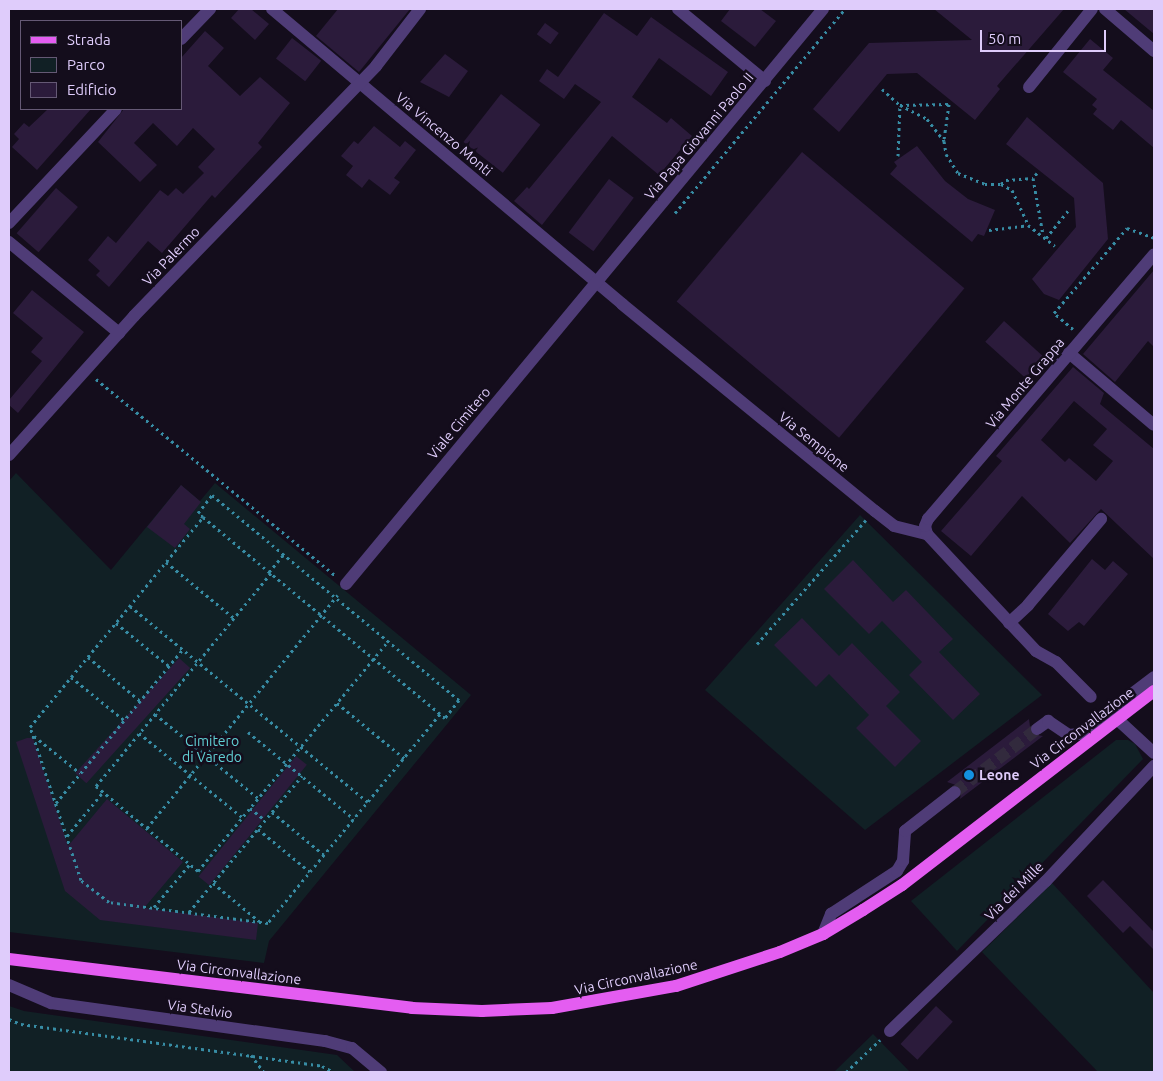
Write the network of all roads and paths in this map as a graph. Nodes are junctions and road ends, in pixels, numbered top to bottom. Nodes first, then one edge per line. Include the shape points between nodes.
1 (210, 9) edge
2 (272, 9) edge
3 (420, 9) edge
4 (680, 9) edge
5 (823, 9) edge
6 (1092, 9) edge
7 (1105, 9) edge
8 (182, 38) edge
9 (1154, 51) edge
10 (765, 81) junction
11 (360, 83) junction
12 (1029, 87) dead end
13 (882, 89) dead end
14 (900, 105) junction
15 (115, 110) edge
16 (944, 141) junction
17 (898, 156) dead end
18 (1037, 173) dead end
19 (1034, 178) junction
20 (1001, 184) junction
21 (1068, 210) dead end
22 (9, 223) edge
23 (1028, 225) junction
24 (989, 230) dead end
25 (1045, 236) junction
26 (1154, 238) edge
27 (9, 242) edge
28 (1055, 246) dead end
29 (1154, 254) edge
30 (596, 282) junction
31 (119, 333) junction
32 (1083, 337) junction
33 (1069, 353) junction
34 (86, 370) junction
35 (1154, 426) edge
36 (9, 455) edge
37 (875, 511) junction
38 (203, 517) junction
39 (1101, 519) dead end
40 (927, 534) junction
41 (284, 554) junction
42 (166, 562) junction
43 (270, 573) junction
44 (346, 584) junction
45 (336, 598) junction
46 (130, 606) junction
47 (321, 615) junction
48 (234, 618) junction
49 (1009, 622) junction
50 (116, 623) junction
51 (388, 641) junction
52 (756, 644) dead end
53 (183, 649) junction
54 (88, 657) junction
55 (374, 659) junction
56 (198, 662) junction
57 (169, 666) junction
58 (71, 677) junction
59 (1154, 677) edge
60 (1154, 691) edge
61 (1090, 697) dead end
62 (140, 701) junction
63 (337, 703) junction
64 (248, 704) junction
65 (155, 714) junction
66 (440, 714) junction
67 (1117, 719) junction
68 (124, 720) junction
69 (1037, 729) tunnel mouth
70 (248, 732) dead end
71 (139, 733) junction
72 (33, 734) junction
73 (300, 747) junction
74 (1153, 749) edge
75 (206, 756) junction
76 (404, 758) junction
77 (287, 764) junction
78 (1154, 766) edge
79 (80, 773) junction
80 (190, 775) junction
81 (302, 776) junction
82 (104, 792) junction
83 (955, 792) tunnel mouth
84 (258, 798) junction
85 (368, 802) junction
86 (56, 803) junction
87 (250, 808) junction
88 (272, 812) junction
89 (242, 817) junction
90 (354, 819) junction
91 (265, 820) junction
92 (147, 828) junction
93 (258, 829) junction
94 (67, 836) junction
95 (324, 855) junction
96 (190, 864) junction
97 (310, 872) junction
98 (213, 883) junction
99 (154, 908) junction
100 (189, 912) junction
101 (260, 922) junction
102 (822, 934) junction
103 (9, 959) edge
104 (9, 985) edge
105 (9, 1019) edge
106 (890, 1031) joint
107 (250, 1055) junction
108 (264, 1072) edge
109 (334, 1072) edge
110 (381, 1072) edge
111 (846, 1072) edge

1 - 8 street
2 - 11 street, Via Vincenzo Monti
3 - 11 street, Via Palermo
4 - 10 street
5 - 10 street, Via Papa Giovanni Paolo II
6 - 12 street
7 - 9 street
10 - 30 street, Via Papa Giovanni Paolo II
11 - 30 street, Via Vincenzo Monti
11 - 31 street, Via Palermo
13 - 14 path
14 - 16 path via 927,119
14 - 16 path via 949,104
14 - 17 path
15 - 22 street
16 - 20 path via 946,154 958,173 985,184
18 - 19 path
19 - 20 path via 1006,180
19 - 25 path
20 - 23 path via 1018,199
21 - 25 path
23 - 24 path
23 - 25 path
25 - 28 path
26 - 32 path via 1127,228 1054,313
27 - 31 street
29 - 32 street, Via Monte Grappa
30 - 37 street, Via Sempione
30 - 44 street, Viale Cimitero
31 - 34 street, Via Palermo
32 - 33 street, Via Monte Grappa
33 - 35 street
33 - 40 street, Via Monte Grappa via 928,519 925,526
34 - 36 street, Via Palermo
34 - 44 path
37 - 40 street, Via Sempione via 894,526
37 - 52 path
38 - 41 path via 198,513 212,495
38 - 42 path
38 - 43 path
39 - 49 street via 1028,605
40 - 49 street
41 - 43 path
41 - 45 path
42 - 46 path
42 - 48 path
43 - 47 path
43 - 48 path
44 - 45 path
45 - 47 path
45 - 51 path
46 - 50 path
46 - 53 path
47 - 55 path
47 - 64 path
48 - 56 path
49 - 61 street via 1036,651 1056,662
50 - 54 path
50 - 57 path
51 - 55 path
51 - 66 path via 459,700 445,718
53 - 56 path
53 - 57 path
54 - 58 path
54 - 62 path
55 - 63 path
55 - 66 path
56 - 64 path
56 - 65 path
57 - 62 path
58 - 68 path
58 - 72 path via 30,727
59 - 69 street via 1079,734 1070,735 1048,721
60 - 67 main road, Via Circonvallazione
62 - 68 path
63 - 73 path
63 - 76 path
64 - 73 path
64 - 75 path
65 - 71 path
65 - 75 path
66 - 76 path
67 - 74 street
67 - 102 main road, Via Circonvallazione via 902,885
68 - 79 path
70 - 77 path
71 - 80 path
71 - 82 path via 96,786
72 - 79 path
72 - 86 path
73 - 77 path
73 - 85 path
75 - 80 path
75 - 84 path
76 - 85 path
77 - 81 path
77 - 84 path
78 - 106 street, Via dei Mille via 1046,881
79 - 86 path
80 - 89 path
80 - 92 path
81 - 88 path
81 - 90 path
82 - 92 path
82 - 94 path
83 - 102 street via 905,831 903,861 896,871 831,914
84 - 87 path
85 - 90 path
86 - 94 path
87 - 89 path
87 - 91 path
88 - 91 path
88 - 95 path
89 - 96 path via 198,870
90 - 95 path
91 - 93 path
92 - 96 path
93 - 97 path
93 - 98 path
94 - 99 path via 81,880 109,902
95 - 97 path
96 - 99 path
97 - 101 path via 268,923
98 - 100 path
98 - 101 path
99 - 100 path
100 - 101 path
102 - 103 main road, Via Circonvallazione via 729,971 676,986 552,1008 482,1012 412,1008
104 - 110 street, Via Stelvio via 51,1003 325,1041 352,1048
105 - 107 path via 21,1024
106 - 111 path
107 - 108 path
107 - 109 path via 322,1066

